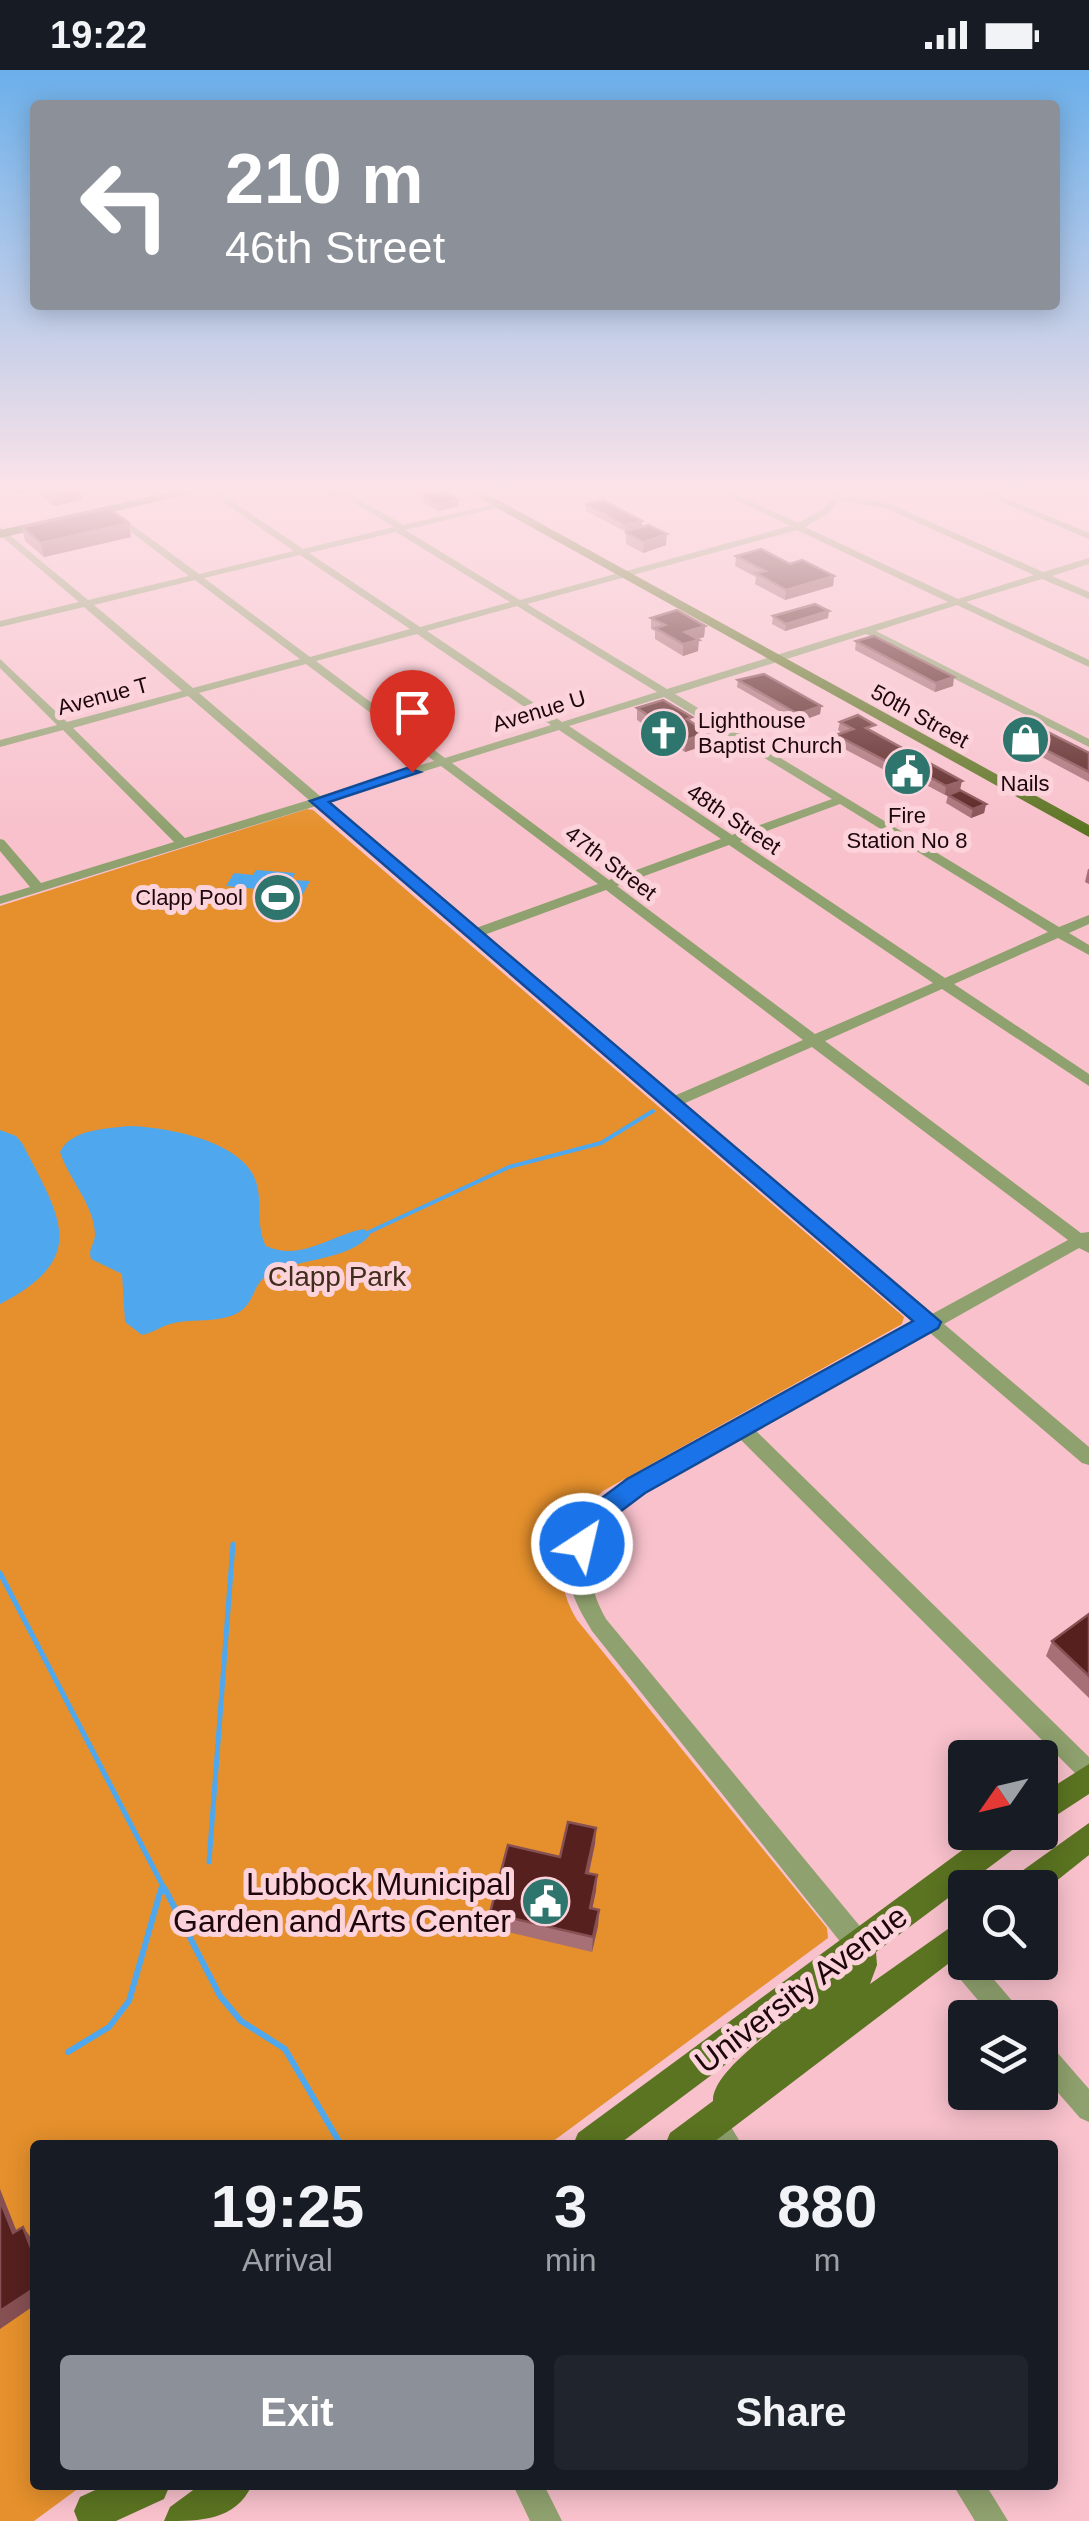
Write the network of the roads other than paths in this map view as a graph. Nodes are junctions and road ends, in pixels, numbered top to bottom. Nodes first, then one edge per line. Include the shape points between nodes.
1 (232, 603) edge
2 (377, 603) edge
3 (518, 603) edge
4 (519, 603) edge
5 (676, 603) edge
6 (953, 603) edge
7 (960, 603) edge
8 (86, 604) joint
9 (0, 624) edge
10 (868, 630) junction
11 (418, 631) junction
12 (775, 658) junction
13 (308, 661) junction
14 (0, 662) edge
15 (1089, 664) edge
16 (191, 693) junction
17 (666, 693) junction
18 (560, 726) junction
19 (65, 727) junction
20 (0, 744) edge
21 (1089, 744) edge
22 (443, 762) junction
23 (841, 800) junction
24 (318, 801) junction
25 (1089, 832) edge
26 (730, 840) junction
27 (0, 843) edge
28 (183, 843) junction
29 (607, 885) junction
30 (38, 888) junction
31 (0, 900) edge
32 (1089, 919) edge
33 (1058, 932) junction
34 (474, 934) junction
35 (1089, 951) edge
36 (943, 983) junction
37 (814, 1040) junction
38 (1089, 1081) edge
39 (672, 1102) junction
40 (1086, 1241) edge
41 (930, 1322) junction
42 (740, 1426) junction
43 (1089, 1458) edge
44 (1089, 1774) edge
45 (1058, 1798) edge
46 (1089, 1837) edge
47 (988, 1850) edge
48 (1046, 1870) edge
49 (859, 1945) junction
50 (948, 1945) edge
51 (1058, 2073) edge
52 (682, 2078) junction
53 (1089, 2110) edge
54 (721, 2133) edge
55 (597, 2140) edge
56 (623, 2140) edge
57 (122, 2490) edge
58 (140, 2490) edge
59 (225, 2490) edge
60 (531, 2490) edge
61 (971, 2490) edge
62 (87, 2516) edge
63 (184, 2521) edge
64 (547, 2521) edge
65 (993, 2521) edge

1 - 13 street, 47th Street
2 - 11 street, 48th Street
3 - 11 street, Avenue T
4 - 17 street
5 - 12 main road, 50th Street
6 - 10 street, Avenue U
7 - 15 street
8 - 9 street
8 - 16 street
10 - 12 street, Avenue U
10 - 21 street
11 - 13 street, Avenue T
11 - 18 street, 48th Street
12 - 17 street, Avenue U
12 - 25 main road, 50th Street
13 - 16 street, Avenue T
13 - 22 street, 47th Street
14 - 19 street
16 - 19 street, Avenue T
16 - 24 street
17 - 18 street, Avenue U
17 - 23 street
18 - 22 street, Avenue U
18 - 26 street, 48th Street
19 - 20 street, Avenue T
19 - 28 street
22 - 24 street, Avenue U
22 - 29 street, 47th Street
23 - 26 street
23 - 33 street
24 - 28 street, Avenue U
24 - 34 street
26 - 29 street
26 - 36 street, 48th Street
27 - 30 street
28 - 30 street, Avenue U
29 - 34 street
29 - 37 street, 47th Street
30 - 31 street, Avenue U
32 - 33 street
33 - 35 street
33 - 36 street
34 - 39 street
36 - 37 street
36 - 38 street, 48th Street
37 - 39 street
37 - 40 street, 47th Street
39 - 41 street
40 - 41 street
41 - 42 street
41 - 43 street
42 - 44 street
42 - 49 street via 614,1500 590,1526 578,1563 585,1606
44 - 45 main road
46 - 48 main road
47 - 49 main road, University Avenue
49 - 52 main road, University Avenue
49 - 54 main road via 862,1965 854,1983 746,2076
50 - 54 main road, University Avenue
51 - 53 street
52 - 55 main road, University Avenue
52 - 56 main road
57 - 62 main road
58 - 62 main road
59 - 63 main road
60 - 64 street
61 - 65 street

